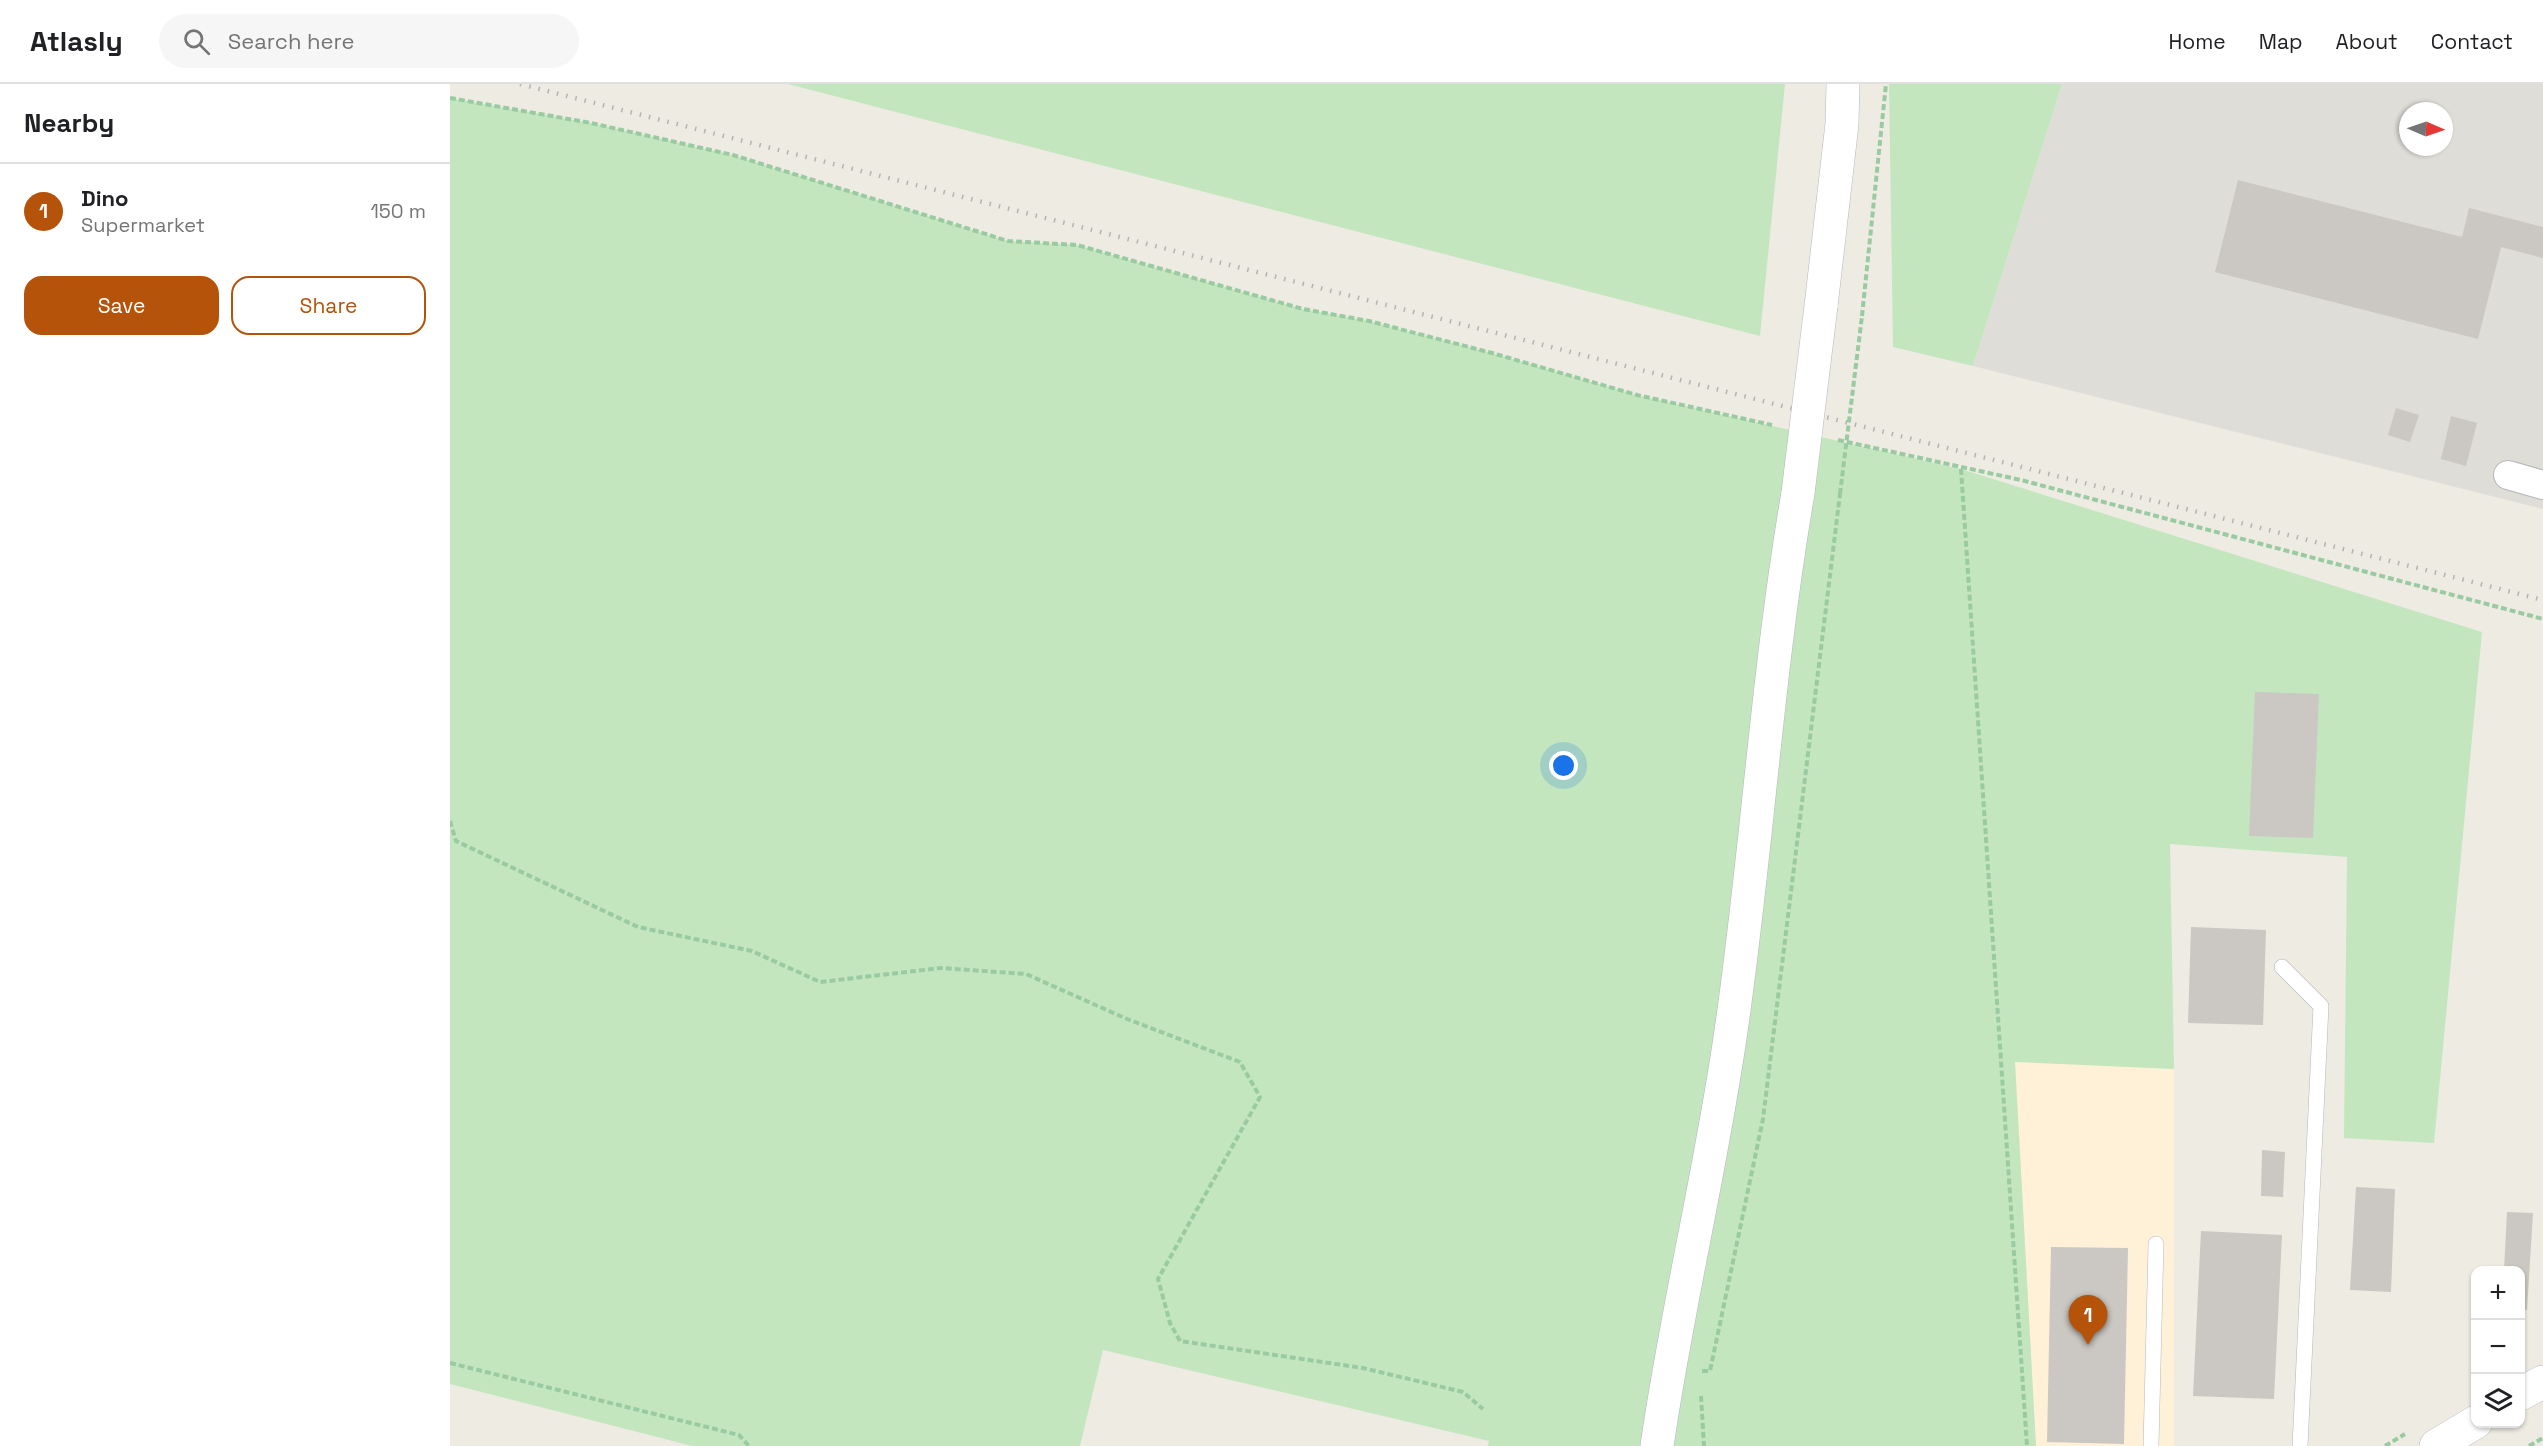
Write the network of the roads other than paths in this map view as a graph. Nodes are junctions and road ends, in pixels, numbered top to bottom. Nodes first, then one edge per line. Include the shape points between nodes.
1 (1844, 84) edge
2 (2508, 475) dead end
3 (2543, 485) edge
4 (2282, 967) dead end
5 (2156, 1244) dead end
6 (2543, 1382) edge
7 (2525, 1391) edge
8 (2471, 1424) edge
9 (1657, 1446) edge
10 (2151, 1446) edge
11 (2300, 1446) edge
12 (2436, 1446) edge

1 - 9 street, bridge via 1821,306 1798,493 1780,596 1731,1030
2 - 3 street
4 - 11 lane via 2321,1006
5 - 10 lane
6 - 7 street
8 - 12 street

